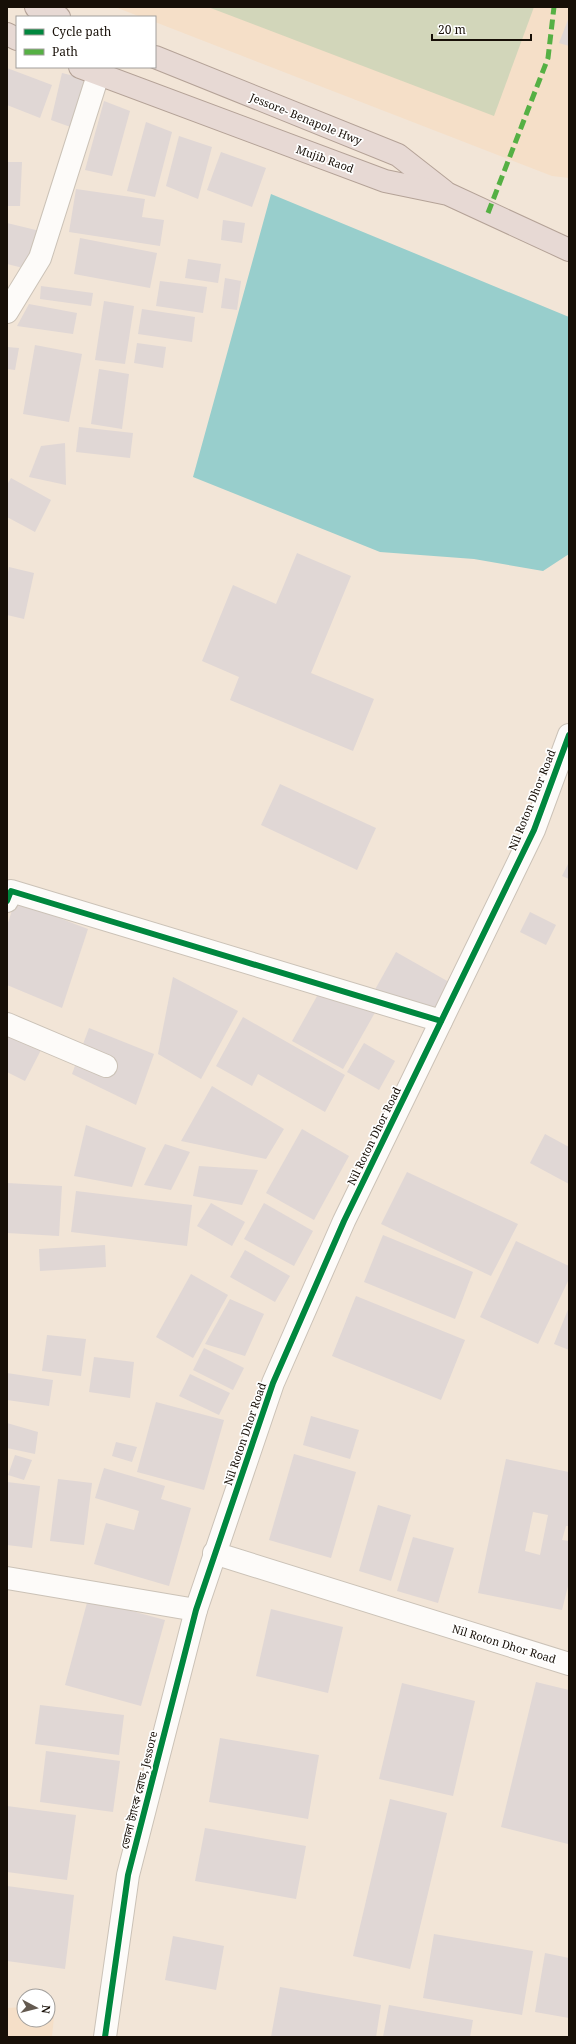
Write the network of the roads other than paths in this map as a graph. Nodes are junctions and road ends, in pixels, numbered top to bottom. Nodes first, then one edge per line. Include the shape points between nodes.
1 (36, 7) edge
2 (58, 16) edge
3 (156, 57) edge
4 (89, 71) edge
5 (448, 194) junction
6 (569, 250) edge
7 (7, 312) edge
8 (569, 735) edge
9 (7, 901) edge
10 (441, 1021) junction
11 (7, 1024) edge
12 (106, 1066) dead end
13 (214, 1553) junction
14 (7, 1578) edge
15 (196, 1610) junction
16 (569, 1664) edge
17 (105, 2037) edge

1 - 2 highway
3 - 5 highway, Jessore- Benapole Hwy via 398,155
4 - 5 highway, Mujib Raod via 385,181
4 - 7 street via 40,258
5 - 6 highway, Mujib Raod
8 - 10 street, Nil Roton Dhor Road via 534,830
9 - 10 street via 11,891
10 - 13 street, Nil Roton Dhor Road via 344,1221 273,1383
11 - 12 street
13 - 15 street, ভোলা ট্যাংক রোড, Jessore
13 - 16 street, Nil Roton Dhor Road
14 - 15 street
15 - 17 street, ভোলা ট্যাংক রোড, Jessore via 128,1875

